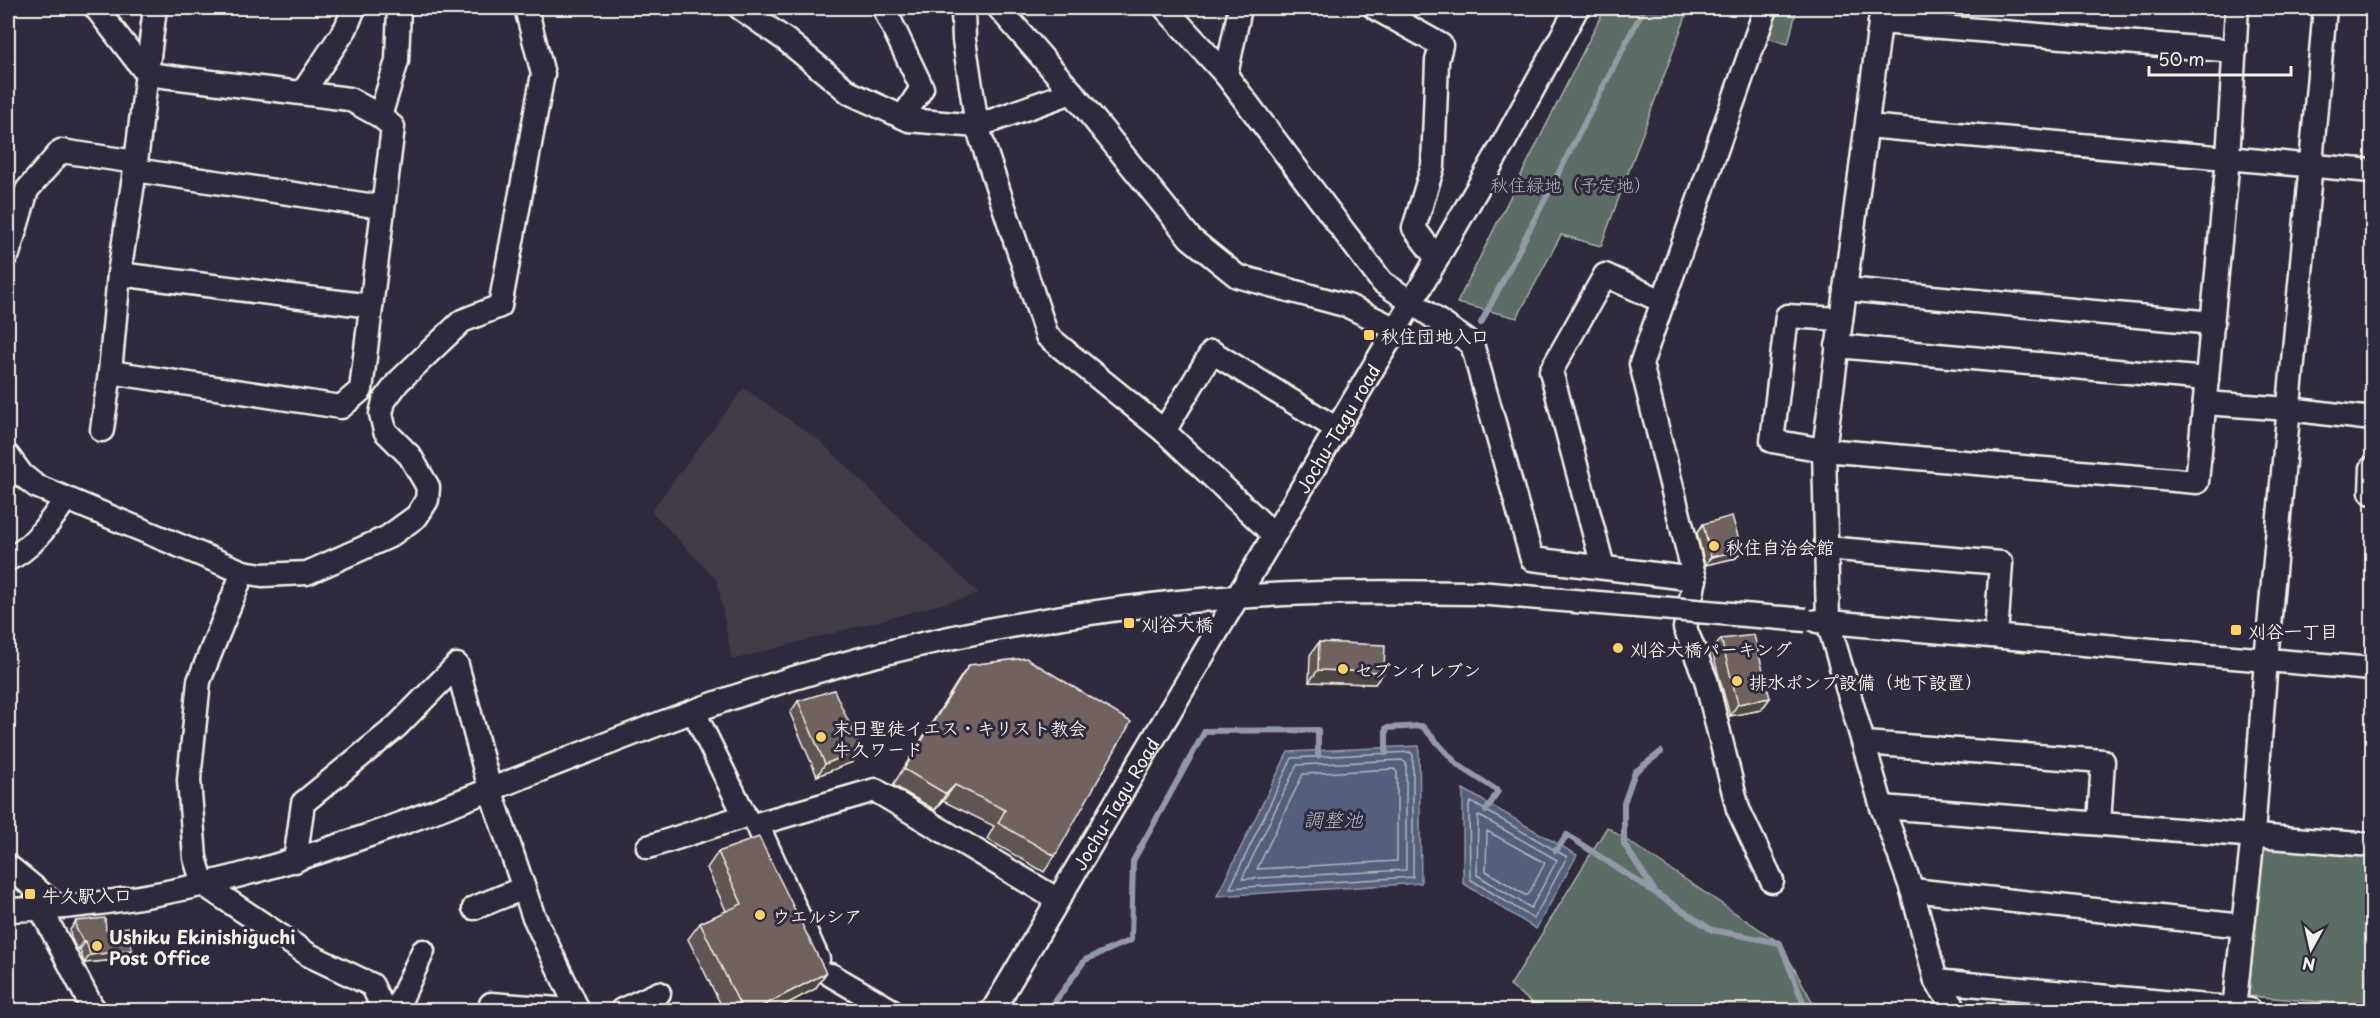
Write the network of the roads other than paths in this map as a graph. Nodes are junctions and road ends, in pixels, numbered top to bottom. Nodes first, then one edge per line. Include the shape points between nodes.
1 (96, 8) edge
2 (155, 8) edge
3 (354, 8) edge
4 (399, 8) edge
5 (526, 8) edge
6 (884, 8) edge
7 (963, 8) edge
8 (999, 8) edge
9 (1165, 8) edge
10 (1240, 8) edge
11 (1375, 8) edge
12 (1577, 8) edge
13 (1766, 8) edge
14 (2237, 8) edge
15 (2325, 8) edge
16 (753, 11) edge
17 (1881, 15) edge
18 (2235, 51) junction
19 (147, 74) junction
20 (1226, 75) junction
21 (303, 92) junction
22 (1072, 92) junction
23 (380, 116) junction
24 (903, 117) junction
25 (977, 126) junction
26 (1867, 126) junction
27 (2228, 158) junction
28 (135, 166) junction
29 (2311, 166) junction
30 (2373, 171) edge
31 (382, 207) junction
32 (8, 254) edge
33 (1437, 259) junction
34 (118, 274) junction
35 (1845, 289) junction
36 (1412, 302) junction
37 (1662, 302) junction
38 (371, 306) junction
39 (1841, 319) junction
40 (2213, 323) junction
41 (1396, 329) junction
42 (1838, 346) junction
43 (111, 372) junction
44 (2207, 379) junction
45 (2205, 403) junction
46 (2289, 409) junction
47 (2373, 419) edge
48 (1337, 429) junction
49 (102, 430) dead end
50 (1164, 431) junction
51 (1824, 450) junction
52 (8, 456) edge
53 (2373, 468) edge
54 (2373, 493) edge
55 (66, 500) junction
56 (1274, 535) junction
57 (1826, 548) junction
58 (8, 559) edge
59 (1603, 567) junction
60 (243, 572) junction
61 (1695, 579) junction
62 (1236, 597) junction
63 (1817, 621) junction
64 (1996, 636) junction
65 (2266, 660) junction
66 (2373, 669) edge
67 (694, 712) junction
68 (1864, 743) junction
69 (490, 789) junction
70 (1882, 807) junction
71 (2099, 823) junction
72 (2253, 835) junction
73 (2373, 845) edge
74 (648, 847) dead end
75 (295, 861) junction
76 (8, 866) edge
77 (1772, 881) dead end
78 (203, 884) junction
79 (524, 888) junction
80 (1912, 890) junction
81 (1058, 900) junction
82 (49, 908) junction
83 (474, 908) dead end
84 (8, 910) edge
85 (2243, 926) junction
86 (423, 951) dead end
87 (1936, 981) junction
88 (659, 993) dead end
89 (491, 1004) dead end
90 (2242, 1010) edge
91 (95, 1011) edge
92 (384, 1011) edge
93 (396, 1011) edge
94 (572, 1011) edge
95 (578, 1011) edge
96 (622, 1011) edge
97 (891, 1011) edge
98 (993, 1011) edge
99 (1956, 1011) edge

1 - 19 street
2 - 19 street
3 - 21 street via 346,28
4 - 23 street via 397,61
5 - 60 street via 543,74 500,306 462,321 398,382 384,401 381,414 385,431 410,456 428,487 427,500 417,516 388,537 307,573
6 - 24 street via 922,88
7 - 25 street
8 - 22 street
9 - 20 street
10 - 20 street
11 - 33 street via 1441,45 1433,166 1413,228
12 - 33 street, Jochu-Tagu road
13 - 37 street
14 - 18 street
15 - 29 street
16 - 24 street via 850,93
17 - 18 street
17 - 26 street
18 - 27 street
19 - 21 street
19 - 28 street
20 - 36 street via 1382,282
21 - 23 street via 349,99
22 - 25 street
22 - 41 street via 1190,238 1237,276 1348,306
23 - 31 street via 393,127
24 - 25 street
25 - 50 street via 1047,336
26 - 27 street
26 - 35 street
27 - 29 street
27 - 40 street
28 - 31 street
28 - 32 street via 61,151 27,190
28 - 34 street
29 - 30 street
29 - 46 street
31 - 38 street
33 - 36 street, Jochu-Tagu road
34 - 38 street
34 - 43 street
35 - 39 street
35 - 40 street
36 - 41 street, Jochu-Tagu road
36 - 59 street via 1472,344 1532,559
37 - 59 street via 1605,275 1551,371
37 - 61 street via 1641,364
38 - 43 street via 361,390 342,407
39 - 42 street
39 - 51 street via 1787,316 1772,441
40 - 44 street
41 - 48 street, Jochu-Tagu road
42 - 44 street
42 - 51 street
43 - 49 street
44 - 45 street
45 - 46 street
45 - 51 street via 2197,482
46 - 47 street
46 - 65 street
48 - 50 street via 1212,352
48 - 56 street, Jochu-Tagu road
50 - 56 street
51 - 57 street
52 - 55 street via 36,486
53 - 54 street
55 - 58 street via 33,540
55 - 60 street
56 - 62 street, Jochu-Tagu road
57 - 63 street
57 - 64 street via 2001,564
59 - 61 street
60 - 78 street via 200,681 189,780 195,858
61 - 77 street via 1685,628 1706,680 1737,809
62 - 63 street, bridge via 1478,593
62 - 67 street via 1111,609 955,637 807,675
62 - 81 street, Jochu-Tagu Road
63 - 64 street
63 - 68 street
64 - 65 street
65 - 66 street
65 - 72 street
67 - 69 street
67 - 74 street via 745,816
68 - 70 street
68 - 71 street via 2103,761
69 - 75 street
69 - 75 street via 457,665 396,727 303,803
69 - 79 street
70 - 71 street
70 - 80 street
71 - 72 street
72 - 73 street
72 - 85 street
75 - 78 street
76 - 82 street
78 - 82 street
78 - 92 street via 309,955 372,985
79 - 83 street
79 - 95 street
80 - 85 street
80 - 87 street
81 - 97 street via 875,790 757,824 827,971
81 - 98 street, Jochu-Tagu Road
82 - 84 street
82 - 91 street
85 - 90 street
86 - 93 street
87 - 90 street
87 - 99 street
88 - 96 street
89 - 94 street

